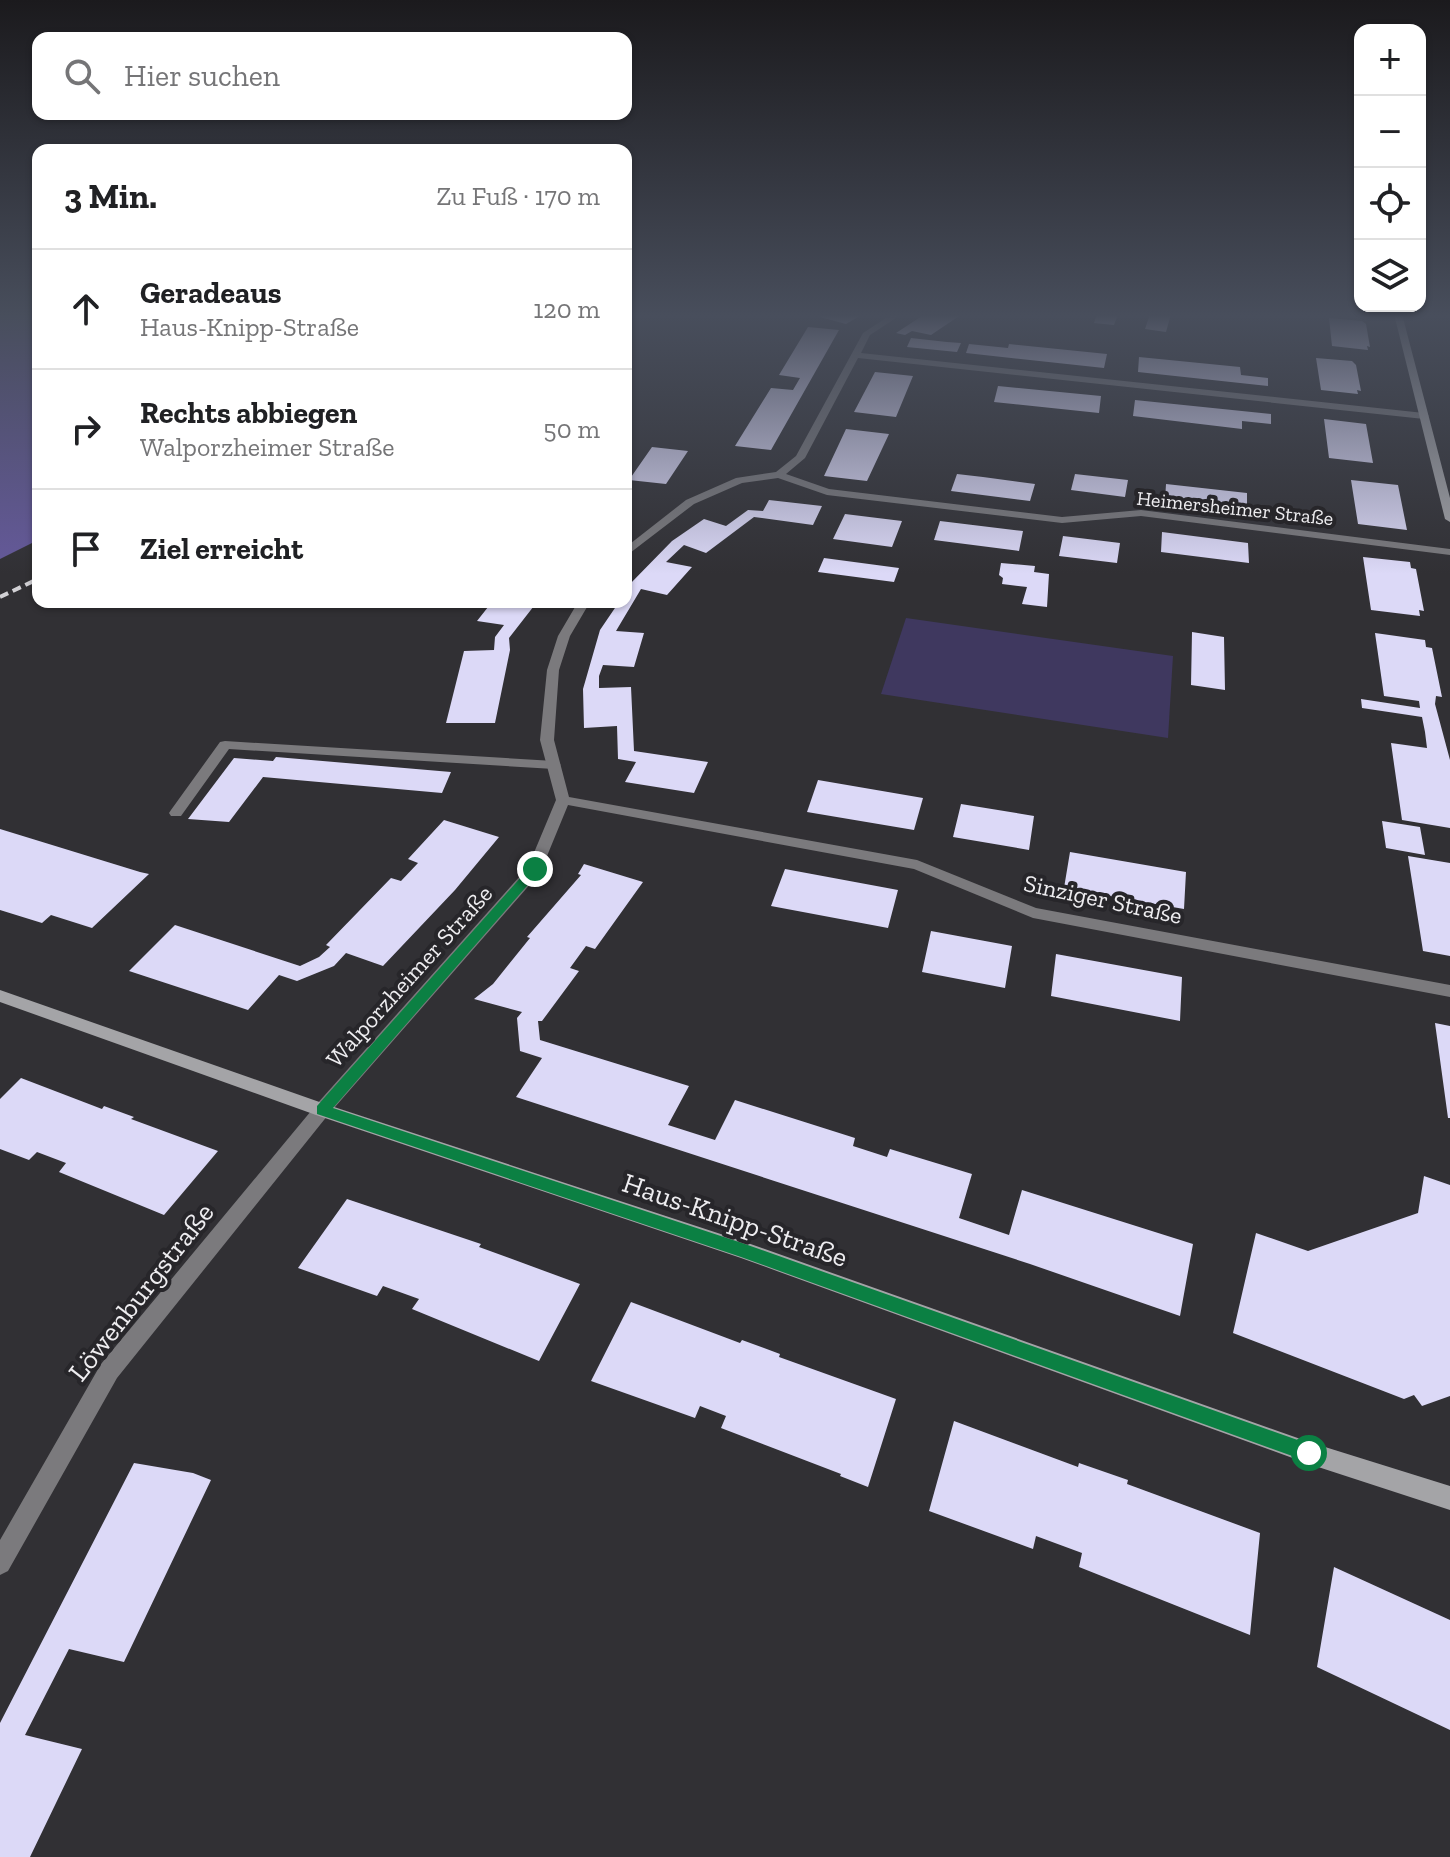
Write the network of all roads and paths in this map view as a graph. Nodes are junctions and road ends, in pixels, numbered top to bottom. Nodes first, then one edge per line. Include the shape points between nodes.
1 (830, 401) edge
2 (1281, 401) edge
3 (1420, 401) edge
4 (1424, 416) junction
5 (779, 475) junction
6 (1450, 519) edge
7 (632, 548) edge
8 (1450, 552) edge
9 (580, 608) edge
10 (554, 765) junction
11 (563, 800) junction
12 (176, 813) dead end
13 (1450, 991) edge
14 (0, 996) edge
15 (322, 1110) junction
16 (1450, 1498) edge
17 (0, 1563) edge

1 - 5 street via 800,458
2 - 4 street
3 - 4 street
4 - 6 street
5 - 7 street via 740,480 690,502
5 - 8 street, Heimersheimer Straße via 827,492 1047,518 1141,513
9 - 10 street via 553,670 547,740
10 - 11 street
10 - 12 street via 225,745
11 - 13 street, Sinziger Straße via 917,865 1033,913
11 - 15 street, Walporzheimer Straße via 535,869
14 - 15 street, Haus-Knipp-Straße
15 - 16 street, Haus-Knipp-Straße via 742,1250 1309,1453
15 - 17 street, Löwenburgstraße via 109,1371

